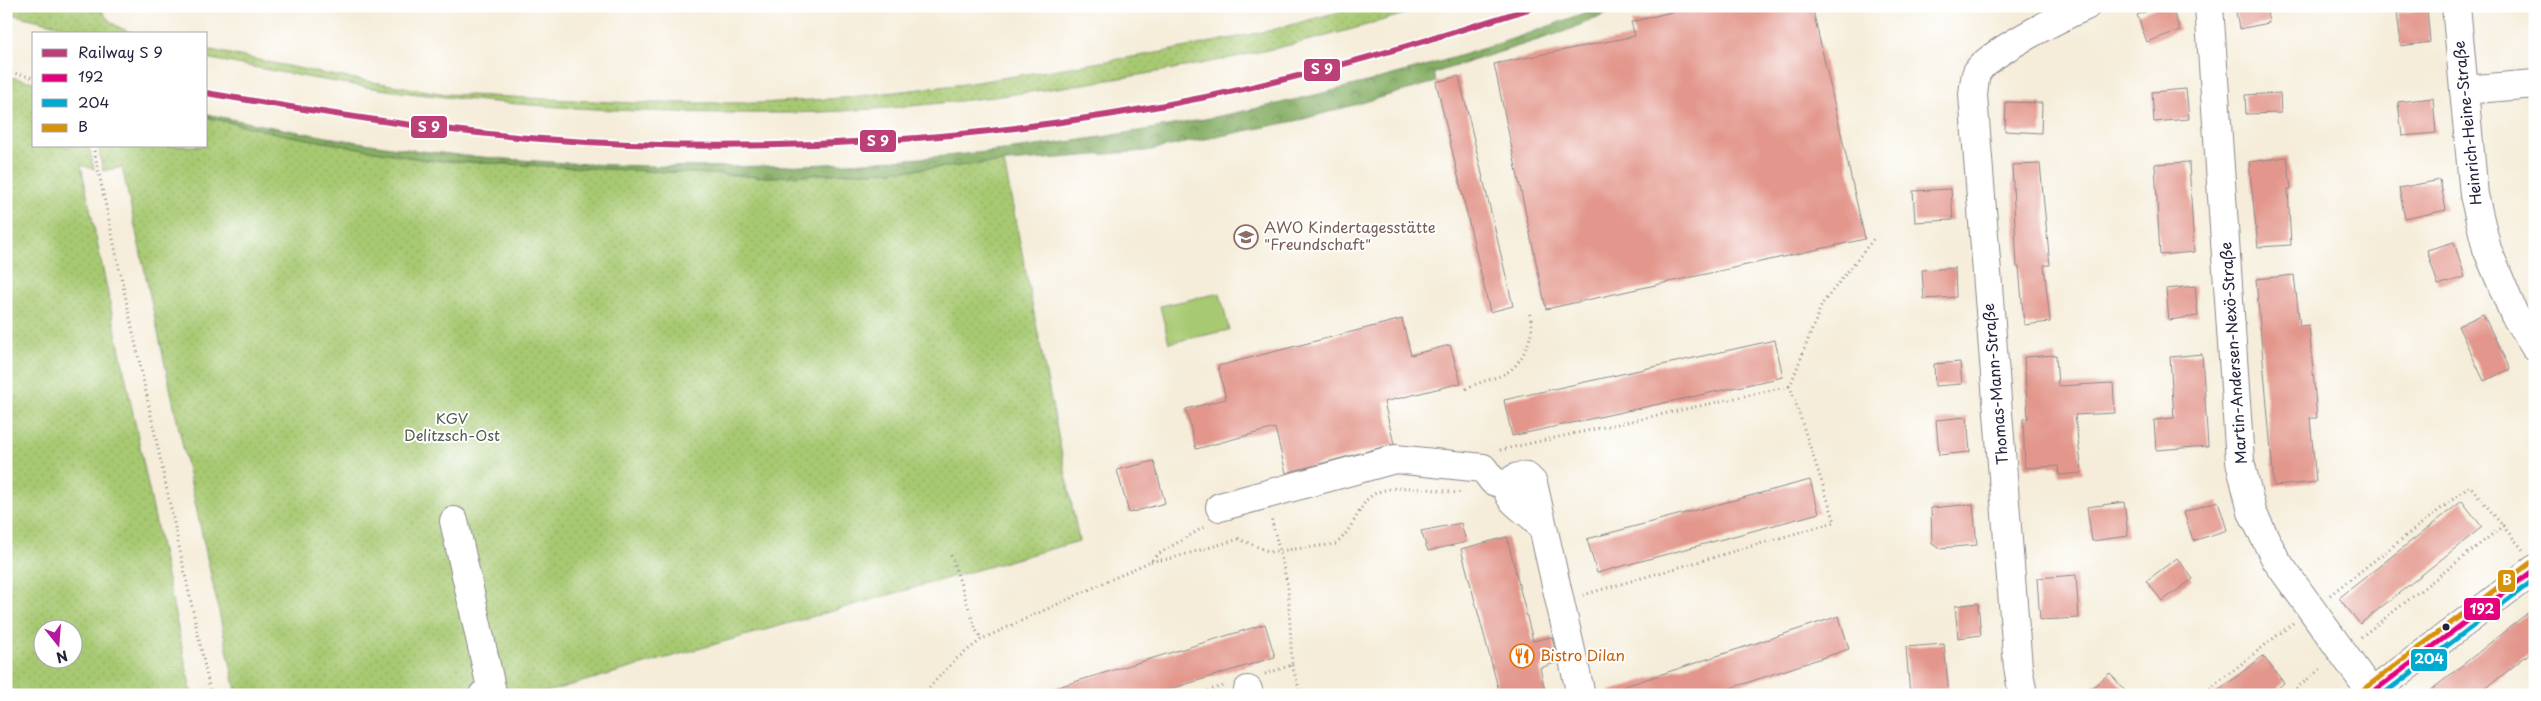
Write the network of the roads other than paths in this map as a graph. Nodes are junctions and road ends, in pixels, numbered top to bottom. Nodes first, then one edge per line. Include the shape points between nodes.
1 (2086, 6) edge
2 (2209, 6) edge
3 (2456, 6) edge
4 (2535, 84) edge
5 (2464, 90) junction
6 (2535, 347) edge
7 (1220, 507) road end
8 (454, 521) dead end
9 (2532, 562) edge
10 (2372, 694) edge
11 (483, 695) edge
12 (1581, 695) edge
13 (2024, 695) edge

1 - 13 street, Thomas-Mann-Straße via 1999,52 1977,73 1973,95 2017,657
2 - 10 street, Martin-Andersen-Nexö-Straße via 2240,461 2252,512 2276,560
3 - 5 street, Heinrich-Heine-Straße
4 - 5 street
5 - 6 street, Heinrich-Heine-Straße via 2474,195 2488,249 2514,314
7 - 12 street via 1395,459 1488,460 1493,481 1508,486 1513,501 1544,531
8 - 11 street via 492,692
9 - 10 street

